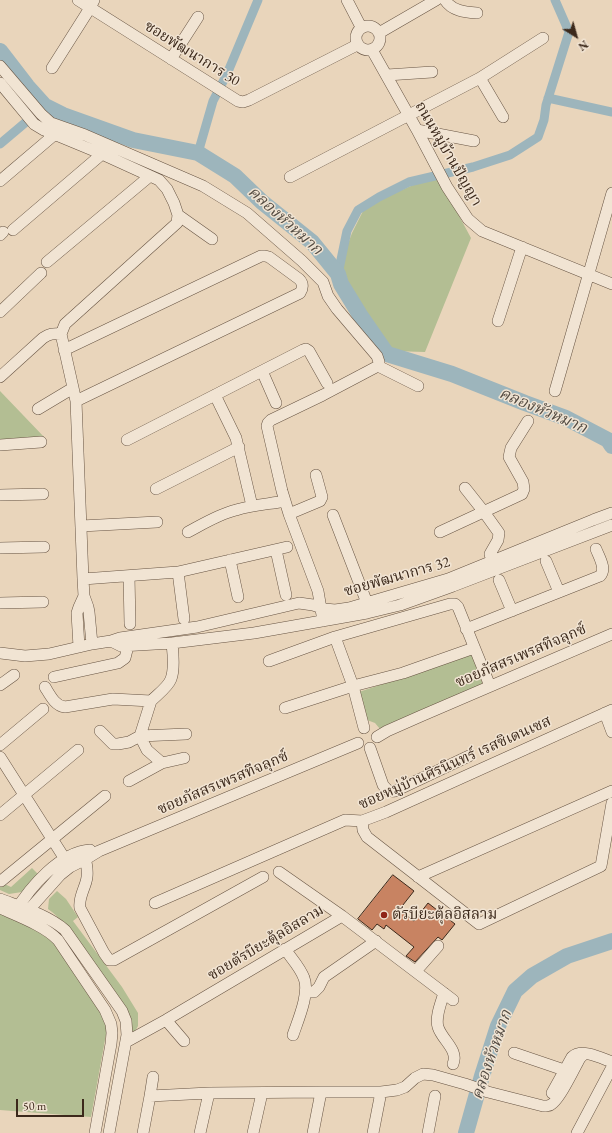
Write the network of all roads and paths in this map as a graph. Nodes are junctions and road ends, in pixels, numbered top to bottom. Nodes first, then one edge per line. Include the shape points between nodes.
1 (78, 0) edge
2 (347, 0) edge
3 (436, 0) edge
4 (445, 0) edge
5 (92, 4) edge
6 (477, 13) dead end
7 (198, 17) dead end
8 (361, 27) junction
9 (379, 32) junction
10 (543, 38) dead end
11 (357, 45) junction
12 (372, 50) junction
13 (171, 59) junction
14 (0, 66) edge
15 (52, 68) dead end
16 (432, 72) dead end
17 (387, 75) junction
18 (480, 78) junction
19 (2, 90) edge
20 (409, 115) junction
21 (503, 116) dead end
22 (417, 130) junction
23 (54, 135) junction
24 (474, 141) dead end
25 (102, 154) junction
26 (150, 176) junction
27 (290, 177) dead end
28 (0, 181) edge
29 (612, 193) edge
30 (178, 215) junction
31 (5, 232) edge
32 (212, 239) dead end
33 (522, 247) junction
34 (47, 262) dead end
35 (41, 273) dead end
36 (588, 274) junction
37 (612, 284) edge
38 (0, 312) edge
39 (498, 321) dead end
40 (61, 334) junction
41 (64, 350) junction
42 (378, 366) junction
43 (262, 371) junction
44 (0, 377) edge
45 (327, 383) dead end
46 (418, 386) dead end
47 (73, 388) junction
48 (555, 391) dead end
49 (215, 395) junction
50 (76, 401) junction
51 (276, 403) dead end
52 (38, 409) dead end
53 (528, 421) dead end
54 (126, 440) dead end
55 (41, 442) dead end
56 (0, 445) edge
57 (238, 447) junction
58 (316, 475) dead end
59 (465, 488) dead end
60 (156, 489) dead end
61 (42, 494) dead end
62 (0, 495) edge
63 (285, 501) junction
64 (252, 506) junction
65 (484, 512) junction
66 (612, 513) edge
67 (289, 514) junction
68 (333, 515) dead end
69 (157, 522) dead end
70 (612, 525) edge
71 (81, 526) junction
72 (188, 532) dead end
73 (440, 532) dead end
74 (44, 547) dead end
75 (0, 548) edge
76 (596, 549) dead end
77 (230, 560) junction
78 (492, 561) junction
79 (546, 561) dead end
80 (178, 572) junction
81 (129, 576) junction
82 (83, 579) junction
83 (499, 580) dead end
84 (559, 592) junction
85 (286, 595) dead end
86 (84, 596) junction
87 (238, 597) dead end
88 (43, 602) dead end
89 (0, 603) edge
90 (367, 604) junction
91 (321, 608) junction
92 (512, 611) junction
93 (184, 619) dead end
94 (324, 621) junction
95 (130, 624) dead end
96 (466, 629) junction
97 (612, 634) edge
98 (335, 637) junction
99 (111, 641) junction
100 (172, 643) junction
101 (92, 644) junction
102 (128, 646) junction
103 (79, 647) junction
104 (474, 648) junction
105 (0, 653) edge
106 (269, 661) dead end
107 (14, 675) dead end
108 (54, 677) dead end
109 (0, 685) edge
110 (45, 686) dead end
111 (353, 686) junction
112 (490, 686) junction
113 (151, 700) junction
114 (286, 708) dead end
115 (43, 709) dead end
116 (609, 711) edge
117 (364, 728) junction
118 (100, 732) dead end
119 (612, 732) edge
120 (186, 734) dead end
121 (140, 736) junction
122 (377, 737) junction
123 (358, 743) junction
124 (0, 745) edge
125 (370, 748) junction
126 (78, 750) dead end
127 (469, 756) dead end
128 (0, 758) edge
129 (184, 758) dead end
130 (162, 764) junction
131 (129, 781) dead end
132 (612, 790) edge
133 (24, 795) junction
134 (104, 796) dead end
135 (612, 803) edge
136 (0, 815) edge
137 (362, 821) junction
138 (52, 839) junction
139 (84, 855) junction
140 (67, 863) junction
141 (279, 872) dead end
142 (263, 877) dead end
143 (418, 877) junction
144 (1, 881) dead end
145 (0, 899) edge
146 (155, 903) dead end
147 (0, 908) edge
148 (21, 912) junction
149 (342, 916) junction
150 (376, 941) junction
151 (438, 946) dead end
152 (285, 949) junction
153 (416, 971) junction
154 (306, 990) junction
155 (166, 1020) junction
156 (293, 1035) dead end
157 (126, 1042) junction
158 (184, 1042) dead end
159 (514, 1052) dead end
160 (612, 1062) edge
161 (453, 1064) dead end
162 (612, 1067) edge
163 (568, 1072) junction
164 (153, 1077) dead end
165 (321, 1092) junction
166 (381, 1092) junction
167 (209, 1093) junction
168 (262, 1093) junction
169 (150, 1096) junction
170 (435, 1096) dead end
171 (95, 1133) edge
172 (109, 1133) edge
173 (143, 1133) edge
174 (200, 1133) edge
175 (253, 1133) edge
176 (313, 1133) edge
177 (373, 1133) edge
178 (428, 1133) edge
179 (577, 1133) edge

1 - 5 street, ซอยพัฒนาการ 30
2 - 8 street
3 - 9 street
4 - 6 street via 454,8
5 - 13 street, ซอยพัฒนาการ 30
5 - 15 street
7 - 13 street
8 - 9 street via 369,25
8 - 11 street via 356,33
9 - 12 street via 380,41
10 - 18 street
11 - 12 street via 364,50
11 - 13 street, ซอยพัฒนาการ 30 via 243,102
12 - 17 street, ถนนหมู่บ้านปัญญา
14 - 42 street via 51,123 203,186 246,213 293,252 323,282 336,309 377,356
16 - 17 street
17 - 20 street, ถนนหมู่บ้านปัญญา
18 - 20 street
18 - 21 street
19 - 23 street via 34,124
20 - 22 street, ถนนหมู่บ้านปัญญา
20 - 27 street
22 - 24 street
22 - 33 street, ถนนหมู่บ้านปัญญา via 447,187 468,219 482,231
23 - 25 street
23 - 28 street
25 - 26 street
25 - 31 street
26 - 30 street via 167,188
26 - 34 street
29 - 36 street
30 - 32 street
30 - 40 street via 177,223 65,324
33 - 36 street, ถนนหมู่บ้านปัญญา
33 - 39 street
35 - 38 street
36 - 37 street, ถนนหมู่บ้านปัญญา
36 - 48 street
40 - 41 street
40 - 44 street via 49,334 42,338
41 - 47 street
41 - 50 street via 261,256 269,258 299,279 303,285 300,293
42 - 46 street
42 - 63 street via 268,423
43 - 45 street via 306,349
43 - 49 street
43 - 51 street
47 - 50 street
47 - 52 street
49 - 54 street
49 - 57 street via 234,433
50 - 71 street
53 - 65 street via 509,457 523,482 522,494
55 - 56 street
57 - 60 street
57 - 64 street
58 - 67 street via 322,497 320,501
59 - 65 street
61 - 62 street
63 - 64 street
63 - 67 street
64 - 72 street via 228,512
65 - 73 street
65 - 78 street via 499,533 490,554
66 - 78 street, ซอยพัฒนาการ 32
67 - 91 street via 318,591
68 - 90 street
69 - 71 street
70 - 94 street, ซอยพัฒนาการ 32 via 400,605
71 - 82 street
74 - 75 street
76 - 84 street via 604,569 603,573
77 - 80 street
77 - 85 street via 282,549
77 - 87 street
78 - 90 street, ซอยพัฒนาการ 32 via 448,579
79 - 84 street
80 - 81 street
80 - 93 street
81 - 82 street
81 - 95 street
82 - 86 street
83 - 92 street
84 - 92 street
86 - 101 street via 90,612
86 - 103 street via 78,613
88 - 89 street
90 - 91 street, ซอยพัฒนาการ 32 via 334,610
91 - 94 street
91 - 99 street, ซอยพัฒนาการ 32 via 299,603 197,627
92 - 96 street
94 - 100 street, ซอยพัฒนาการ 32
96 - 98 street via 458,607 450,604
96 - 104 street
97 - 112 street, ซอยภัสสรเพรสทีจลุกซ์
98 - 106 street
98 - 111 street
99 - 101 street, ซอยพัฒนาการ 32
99 - 102 street, ซอยพัฒนาการ 32
100 - 102 street, ซอยพัฒนาการ 32
100 - 113 street via 171,679
101 - 103 street, ซอยพัฒนาการ 32
102 - 108 street via 125,658 118,663
103 - 105 street, ซอยพัฒนาการ 32 via 25,656
104 - 111 street via 403,673
104 - 112 street
107 - 109 street
110 - 113 street via 56,703 66,707 113,699
111 - 114 street
111 - 117 street
112 - 122 street, ซอยภัสสรเพรสทีจลุกซ์
113 - 121 street
115 - 124 street
116 - 119 street
116 - 137 street, ซอยหมู่บ้านศิรนินทร์ เรสซิเดนเซส
117 - 122 street via 373,730
117 - 123 street via 357,734
118 - 121 street via 113,744 129,742
120 - 121 street
121 - 130 street via 147,750
122 - 125 street, ซอยภัสสรเพรสทีจลุกซ์ via 375,744
123 - 125 street
123 - 139 street, ซอยภัสสรเพรสทีจลุกซ์
125 - 127 street via 383,785 390,792
126 - 133 street
128 - 133 street
129 - 130 street
130 - 131 street
132 - 143 street
133 - 136 street
133 - 138 street
134 - 138 street
135 - 143 street via 601,866 479,924
137 - 143 street via 367,837
137 - 146 street, ซอยหมู่บ้านศิรนินทร์ เรสซิเดนเซส via 345,820
138 - 140 street
138 - 144 street
139 - 140 street, ซอยภัสสรเพรสทีจลุกซ์
139 - 142 street via 87,876 79,903 80,908 109,960 114,960
140 - 148 street, ซอยภัสสรเพรสทีจลุกซ์ via 60,875
141 - 149 street
145 - 148 street
147 - 148 street
148 - 157 street via 60,925 65,930 122,1011 126,1021
148 - 171 street via 58,940 99,1001 111,1024 111,1044
149 - 150 street, ซอยตัรบียะตุ้ลอิสลาม
149 - 152 street, ซอยตัรบียะตุ้ลอิสลาม
150 - 153 street, ซอยตัรบียะตุ้ลอิสลาม
150 - 154 street via 324,977 314,992
151 - 153 street
152 - 154 street via 304,978
152 - 155 street, ซอยตัรบียะตุ้ลอิสลาม
153 - 161 street, ซอยตัรบียะตุ้ลอิสลาม via 448,997 439,1014 438,1026 454,1055
154 - 156 street
155 - 157 street, ซอยตัรบียะตุ้ลอิสลาม
155 - 158 street
157 - 172 street
159 - 163 street
160 - 163 street via 578,1053 572,1057
162 - 179 street
163 - 166 street via 543,1106 423,1074 405,1087
164 - 169 street
165 - 166 street
165 - 168 street
165 - 176 street
166 - 177 street
167 - 168 street
167 - 169 street
167 - 174 street
168 - 175 street
169 - 173 street
170 - 178 street

